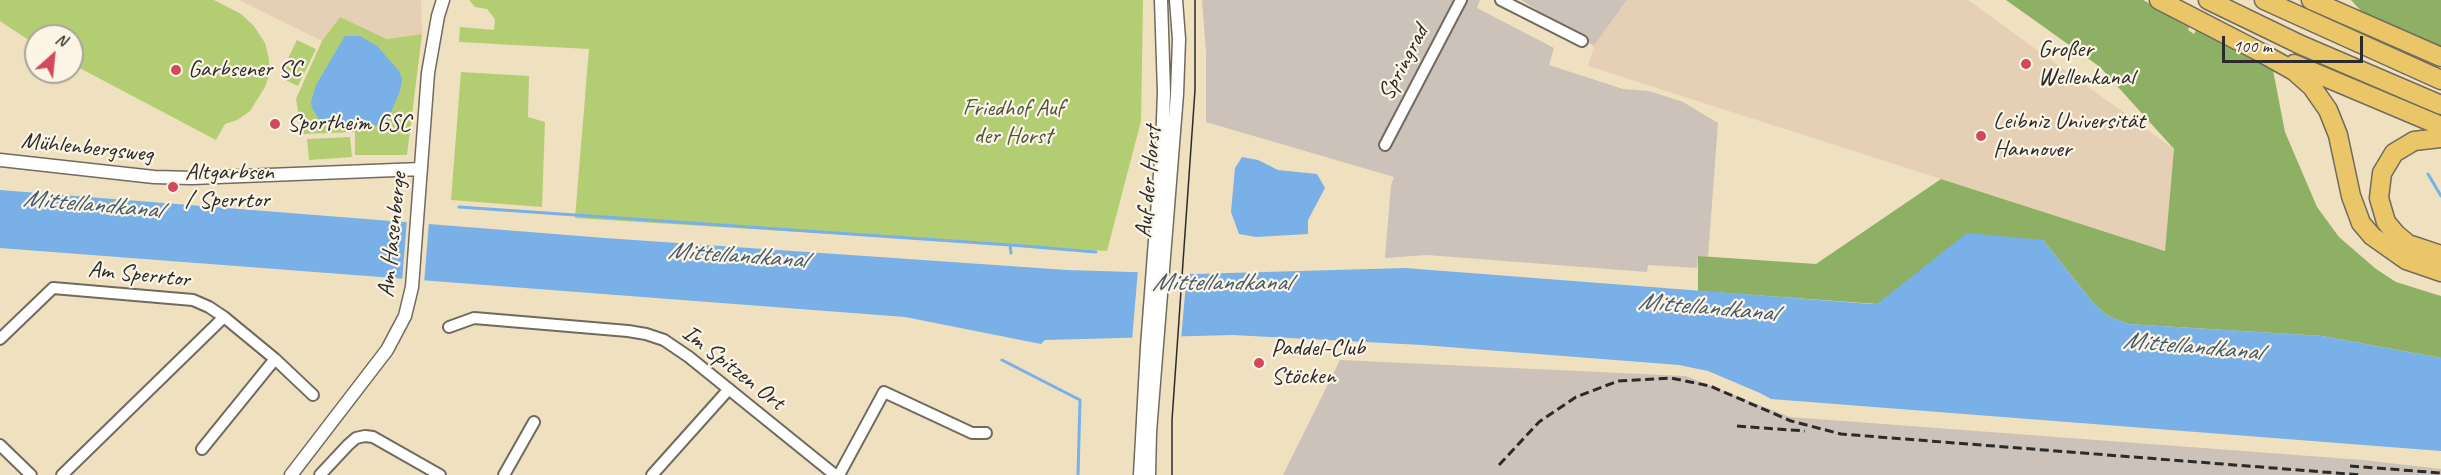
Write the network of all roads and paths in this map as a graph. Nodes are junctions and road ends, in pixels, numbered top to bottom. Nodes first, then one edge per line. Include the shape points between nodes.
1 (443, 0) edge
2 (1161, 0) edge
3 (1176, 0) edge
4 (1461, 0) edge
5 (1501, 0) edge
6 (2159, 0) edge
7 (2208, 0) edge
8 (2264, 0) edge
9 (2311, 0) edge
10 (2347, 0) edge
11 (2226, 34) junction
12 (1582, 41) dead end
13 (2437, 55) edge
14 (2441, 80) edge
15 (2441, 105) edge
16 (2441, 126) edge
17 (2441, 138) edge
18 (1385, 145) dead end
19 (0, 160) edge
20 (421, 169) junction
21 (2441, 255) edge
22 (1159, 258) junction
23 (2441, 272) edge
24 (224, 317) junction
25 (449, 327) dead end
26 (0, 339) edge
27 (1151, 347) junction
28 (275, 359) junction
29 (729, 389) junction
30 (313, 395) dead end
31 (534, 422) dead end
32 (986, 433) dead end
33 (0, 445) edge
34 (202, 449) dead end
35 (31, 475) edge
36 (62, 475) edge
37 (291, 475) edge
38 (320, 475) edge
39 (440, 475) edge
40 (504, 475) edge
41 (652, 475) edge
42 (837, 475) edge
43 (1140, 475) edge
44 (1149, 475) edge

1 - 20 street, Am Hasenberge via 428,74
2 - 22 street, Auf der Horst via 1164,114
3 - 22 street, Auf der Horst via 1177,94
4 - 18 street, Springrad
5 - 12 street
6 - 11 highway
7 - 15 highway
8 - 14 highway
9 - 13 highway
10 - 13 highway via 2374,22
11 - 16 highway
11 - 23 highway via 2294,71 2312,87 2328,110 2338,135 2361,223 2372,236 2406,260
17 - 21 highway via 2414,141 2394,153 2382,173 2379,198 2386,222 2396,234 2408,244
19 - 20 street, Mühlenbergsweg via 192,178
20 - 37 street, Am Hasenberge via 412,287 405,316 387,350
22 - 27 street, Auf der Horst
24 - 26 street, Am Sperrtor via 193,300 53,288
24 - 28 street, Am Sperrtor
24 - 36 street
25 - 29 street, Im Spitzen Ort via 474,318 646,334 664,340
27 - 43 street, Auf der Horst
27 - 44 street, Auf der Horst
28 - 30 street, Am Sperrtor
28 - 34 street
29 - 41 street
29 - 42 street, Im Spitzen Ort
31 - 40 street
32 - 42 street via 972,433 884,392
33 - 35 street
38 - 39 street via 356,438 365,436

